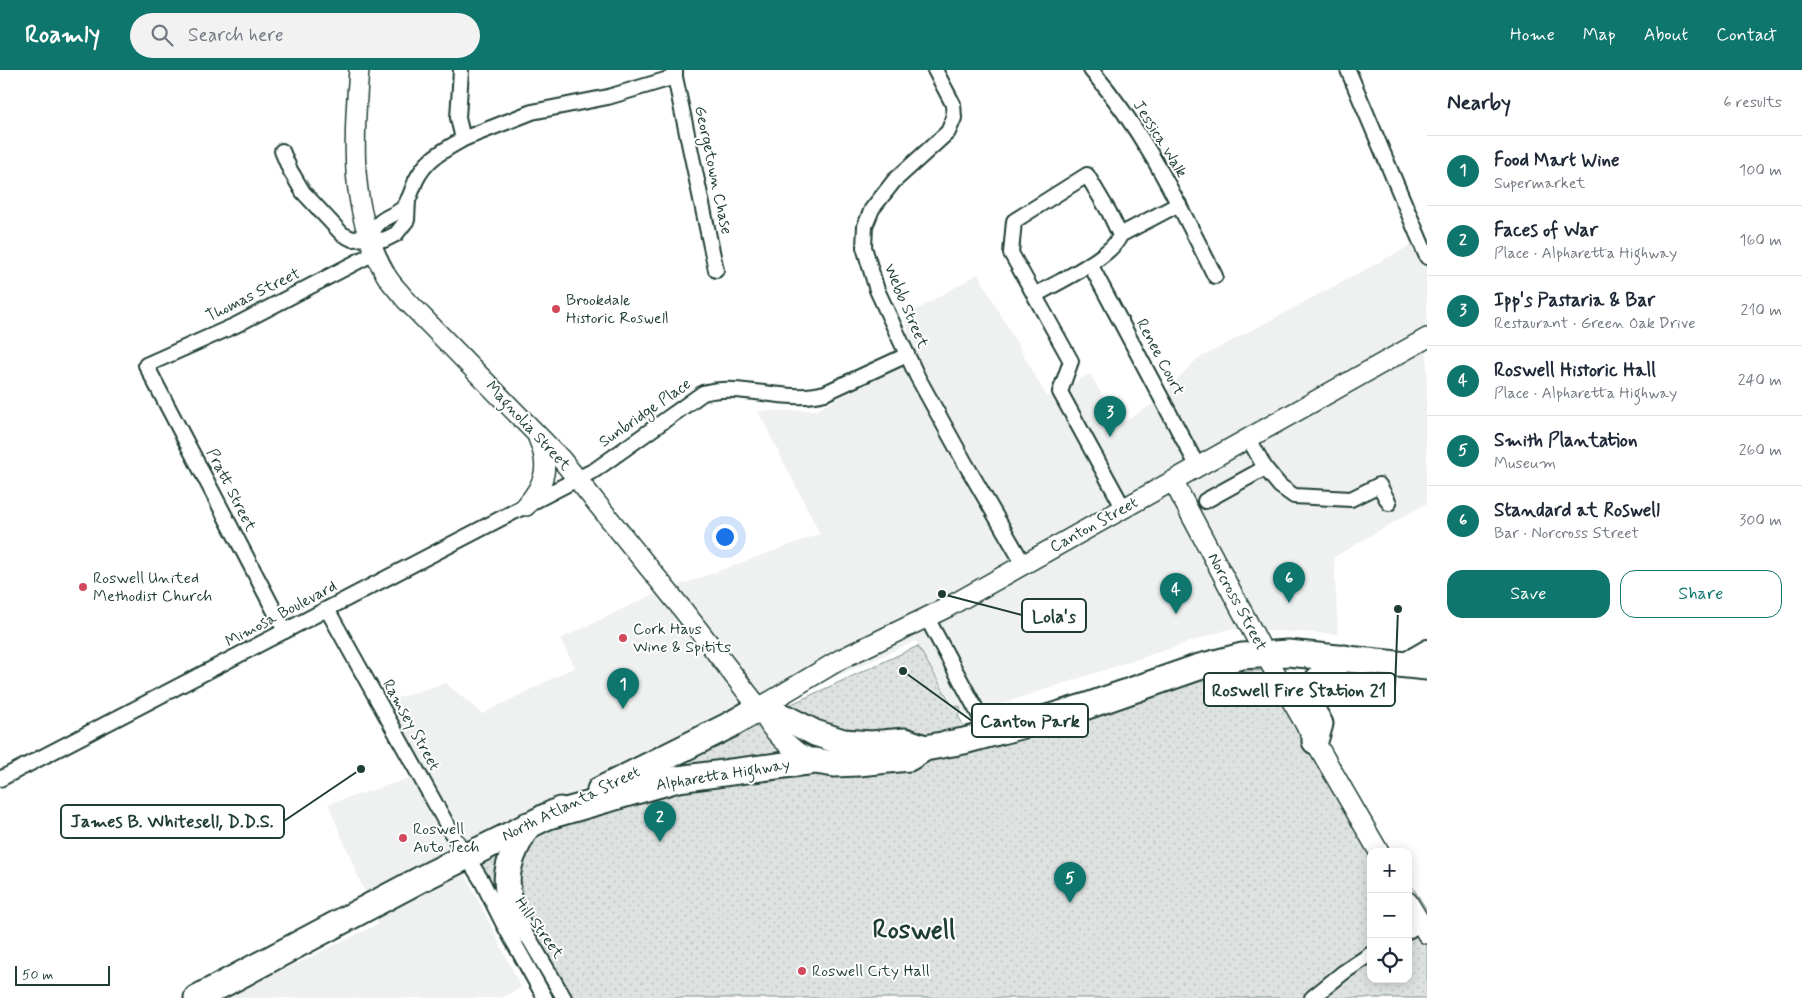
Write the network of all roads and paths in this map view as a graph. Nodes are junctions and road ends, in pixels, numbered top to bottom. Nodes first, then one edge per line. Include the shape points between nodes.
1 (359, 70) edge
2 (461, 70) edge
3 (935, 70) edge
4 (1091, 70) edge
5 (1348, 70) edge
6 (675, 74) edge
7 (463, 140) junction
8 (282, 151) dead end
9 (408, 200) junction
10 (1179, 204) junction
11 (1120, 235) junction
12 (371, 245) junction
13 (1427, 257) edge
14 (1090, 264) junction
15 (716, 270) dead end
16 (1215, 276) dead end
17 (1035, 295) junction
18 (1427, 338) edge
19 (908, 355) junction
20 (146, 365) joint
21 (537, 434) junction
22 (1248, 439) junction
23 (1198, 467) junction
24 (1265, 468) junction
25 (577, 480) junction
26 (1173, 481) junction
27 (1205, 501) dead end
28 (1389, 502) dead end
29 (526, 506) junction
30 (1124, 509) junction
31 (1024, 565) junction
32 (327, 610) junction
33 (927, 618) junction
34 (285, 631) junction
35 (1427, 647) edge
36 (1264, 653) junction
37 (1344, 658) junction
38 (1398, 664) junction
39 (1427, 668) edge
40 (759, 708) junction
41 (990, 735) junction
42 (1315, 741) junction
43 (925, 748) junction
44 (815, 761) junction
45 (0, 779) edge
46 (537, 821) junction
47 (1377, 848) edge
48 (466, 856) junction
49 (482, 882) junction
50 (1412, 912) edge
51 (518, 926) junction
52 (1419, 929) edge
53 (1367, 957) edge
54 (197, 998) edge
55 (545, 998) edge
56 (564, 998) edge
57 (1312, 998) edge

1 - 12 street, Magnolia Street via 354,122 356,189
2 - 7 street via 458,118
3 - 19 street, Webb Street via 953,104 954,118 948,132 894,181 872,208 865,226 864,248 877,290
4 - 10 street, Jessica Walk via 1143,140
5 - 13 street
6 - 7 street, Georgetown Chase via 608,97 532,112
6 - 15 street, Georgetown Chase
7 - 9 street, Georgetown Chase via 432,157 419,174
8 - 12 street via 303,192 342,234
9 - 12 street, Georgetown Chase via 394,216 381,220
9 - 12 street, Georgetown Chase via 407,220 396,234
10 - 11 street, Jessica Walk
10 - 16 street, Jessica Walk
11 - 14 street via 1110,249
11 - 17 street via 1087,175 1014,220 1011,253
12 - 20 street, Thomas Street via 236,325
12 - 21 street, Magnolia Street via 387,277 405,299
14 - 17 street
14 - 23 street, Renee Court
17 - 30 street via 1071,361 1060,392
18 - 22 street, Canton Street
19 - 25 street, Sunbridge Place via 811,397 730,390 703,393
19 - 31 street, Webb Street
20 - 34 street, Pratt Street
21 - 25 street, Magnolia Street
21 - 29 street via 545,459 545,475
22 - 23 street, Canton Street
22 - 24 street
23 - 26 street, Canton Street
24 - 27 street
24 - 28 street via 1280,486 1294,496 1351,499 1379,484
25 - 29 street, Mimosa Boulevard
25 - 40 street, Magnolia Street
26 - 30 street, Canton Street
26 - 36 street, Norcross Street
29 - 32 street, Mimosa Boulevard
30 - 31 street, Canton Street
31 - 33 street, Canton Street
32 - 34 street, Mimosa Boulevard
32 - 48 street, Ramsey Street
33 - 40 street, Canton Street via 841,659
33 - 41 street
34 - 45 street, Mimosa Boulevard
35 - 38 street
36 - 37 highway, Alpharetta Highway
36 - 41 highway, Alpharetta Highway via 1198,666 1087,706
36 - 42 street, Norcross Street
37 - 38 highway, Alpharetta Highway
37 - 42 highway via 1326,671 1310,691 1310,704 1320,724
38 - 39 highway, Alpharetta Highway
40 - 43 highway, Alpharetta Highway via 843,742 905,741
40 - 44 street, Alpharetta Highway via 783,740
40 - 46 highway, North Atlanta Street
41 - 43 highway, Alpharetta Highway
42 - 47 street, Norcross Street
43 - 44 highway, Alpharetta Highway via 901,759 834,764
44 - 46 highway, Alpharetta Highway via 678,779
46 - 48 highway, North Atlanta Street
46 - 51 highway via 511,858 507,873 510,904
48 - 49 street, Hill Street
48 - 54 highway, North Atlanta Street
49 - 51 street, Hill Street
49 - 55 street, Hill Street
50 - 52 street
51 - 56 street, Hill Street via 530,940
53 - 57 street

